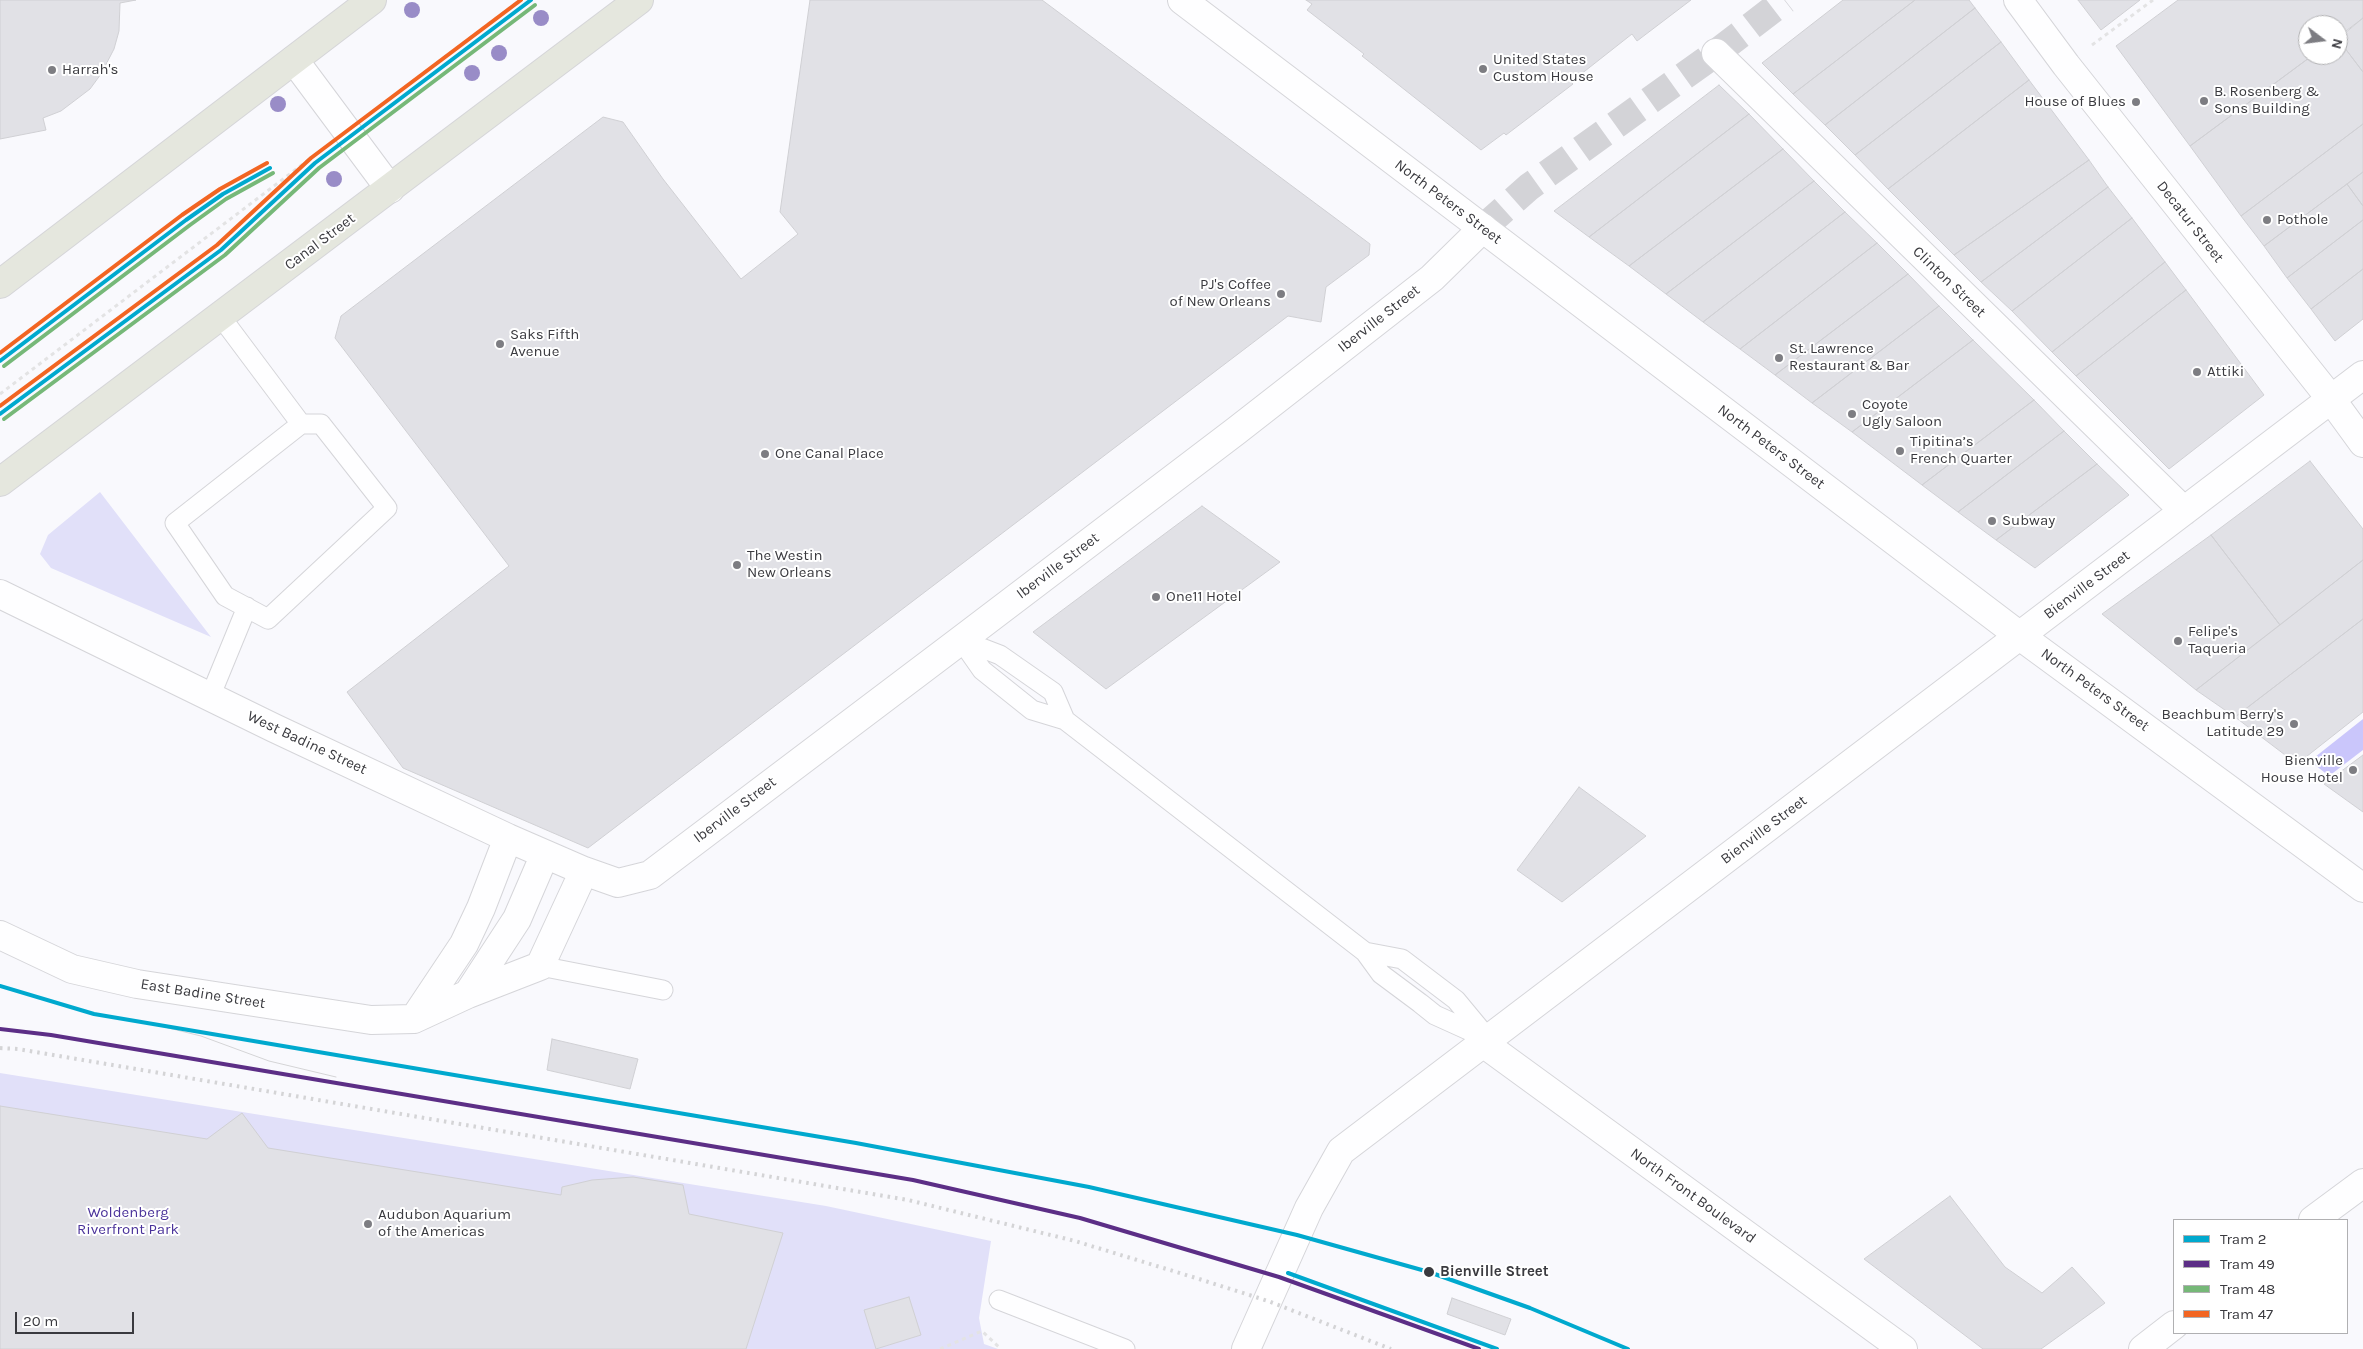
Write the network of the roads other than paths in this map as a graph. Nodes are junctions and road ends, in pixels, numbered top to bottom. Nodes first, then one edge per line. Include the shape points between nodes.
1 (372, 0) edge
2 (639, 0) edge
3 (1182, 0) edge
4 (2018, 0) edge
5 (1716, 53) dead end
6 (294, 60) junction
7 (390, 189) junction
8 (1483, 228) junction
9 (0, 284) edge
10 (221, 317) junction
11 (2363, 375) edge
12 (2331, 399) junction
13 (301, 424) junction
14 (2363, 443) edge
15 (0, 482) edge
16 (2184, 511) junction
17 (0, 594) edge
18 (247, 607) junction
19 (2020, 636) junction
20 (961, 640) junction
21 (210, 697) junction
22 (1065, 720) junction
23 (508, 838) junction
24 (545, 854) junction
25 (584, 871) junction
26 (618, 883) joint
27 (2363, 888) edge
28 (0, 935) edge
29 (540, 966) junction
30 (663, 990) dead end
31 (468, 994) junction
32 (414, 1019) junction
33 (1485, 1041) junction
34 (2363, 1183) edge
35 (2314, 1219) edge
36 (999, 1300) dead end
37 (2173, 1326) edge
38 (1124, 1349) edge
39 (1246, 1349) edge
40 (1903, 1349) edge
41 (2143, 1349) edge

1 - 6 main road
2 - 7 main road, Canal Street
3 - 8 street, North Peters Street
4 - 12 street, Decatur Street
5 - 16 street, Clinton Street
6 - 7 street
6 - 9 main road
7 - 10 main road, Canal Street
8 - 19 street, North Peters Street
8 - 20 street, Iberville Street via 1432,278
10 - 13 lane
10 - 15 main road, Canal Street
11 - 12 street, Bienville Street
12 - 14 street, Decatur Street
12 - 16 street, Bienville Street
13 - 18 lane via 175,523 225,596
13 - 18 lane via 321,424 388,508 268,619
16 - 19 street, Bienville Street
17 - 21 street, West Badine Street
18 - 21 lane
19 - 27 street, North Peters Street
19 - 33 street, Bienville Street
20 - 22 lane via 982,670 1032,710
20 - 22 lane via 1000,655 1053,692
20 - 26 street, Iberville Street via 650,874
21 - 23 street, West Badine Street
22 - 33 lane via 1364,952 1402,959 1456,1000
23 - 24 street, West Badine Street
23 - 32 street via 464,944
24 - 25 street, West Badine Street
24 - 31 street via 517,919
25 - 26 street, West Badine Street
25 - 29 street
28 - 32 street, East Badine Street via 72,969 137,984 371,1020
29 - 30 lane
29 - 31 street, East Badine Street
31 - 32 street, East Badine Street
33 - 39 street, Bienville Street via 1341,1151 1309,1208
33 - 40 street, North Front Boulevard
34 - 35 street
36 - 38 lane
37 - 41 street

